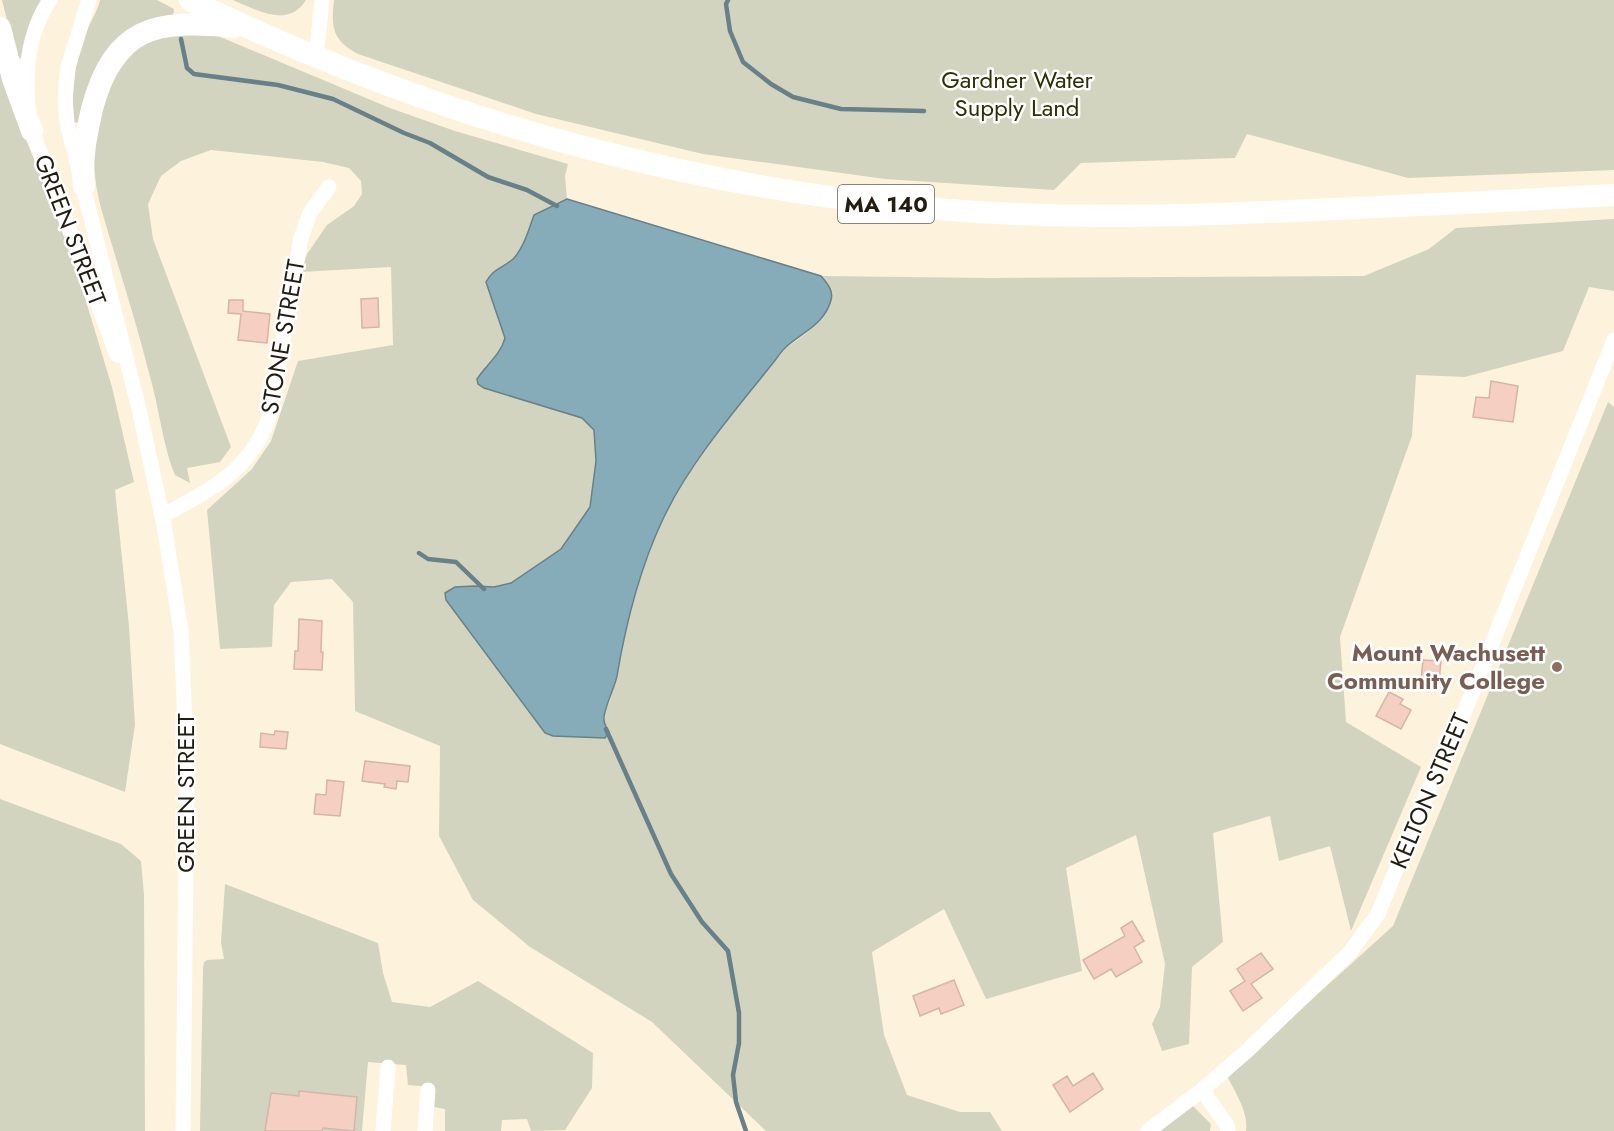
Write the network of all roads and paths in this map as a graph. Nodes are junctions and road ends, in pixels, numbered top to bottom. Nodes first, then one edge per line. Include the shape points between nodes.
1 (50, 0) edge
2 (89, 0) edge
3 (190, 0) edge
4 (322, 0) edge
5 (0, 28) edge
6 (250, 28) junction
7 (316, 57) junction
8 (32, 131) junction
9 (84, 186) junction
10 (328, 187) dead end
11 (1614, 195) edge
12 (1614, 340) edge
13 (150, 458) junction
14 (162, 516) junction
15 (388, 1067) dead end
16 (428, 1090) dead end
17 (1202, 1090) junction
18 (183, 1131) edge
19 (383, 1131) edge
20 (425, 1131) edge
21 (1148, 1131) edge
22 (1228, 1131) edge

1 - 8 street, GREEN STREET via 28,62 26,99
2 - 9 street, GREEN STREET via 72,49 65,88 69,135
3 - 6 highway, MA 140
4 - 7 street
5 - 8 highway
6 - 7 highway, MA 140
6 - 9 highway via 168,25 126,43 107,69 94,101 84,146
7 - 11 highway, MA 140 via 462,110 597,151 736,181 891,204 1015,214 1189,216
8 - 13 street, GREEN STREET via 123,374
9 - 13 street, GREEN STREET
10 - 14 street, STONE STREET via 310,213 301,238 270,414 262,437 227,478
12 - 17 street, KELTON STREET via 1383,905 1350,952
13 - 14 street, GREEN STREET
14 - 18 street, GREEN STREET via 176,596 184,677 187,769
15 - 19 street
16 - 20 street
17 - 21 street, KELTON STREET
17 - 22 street

